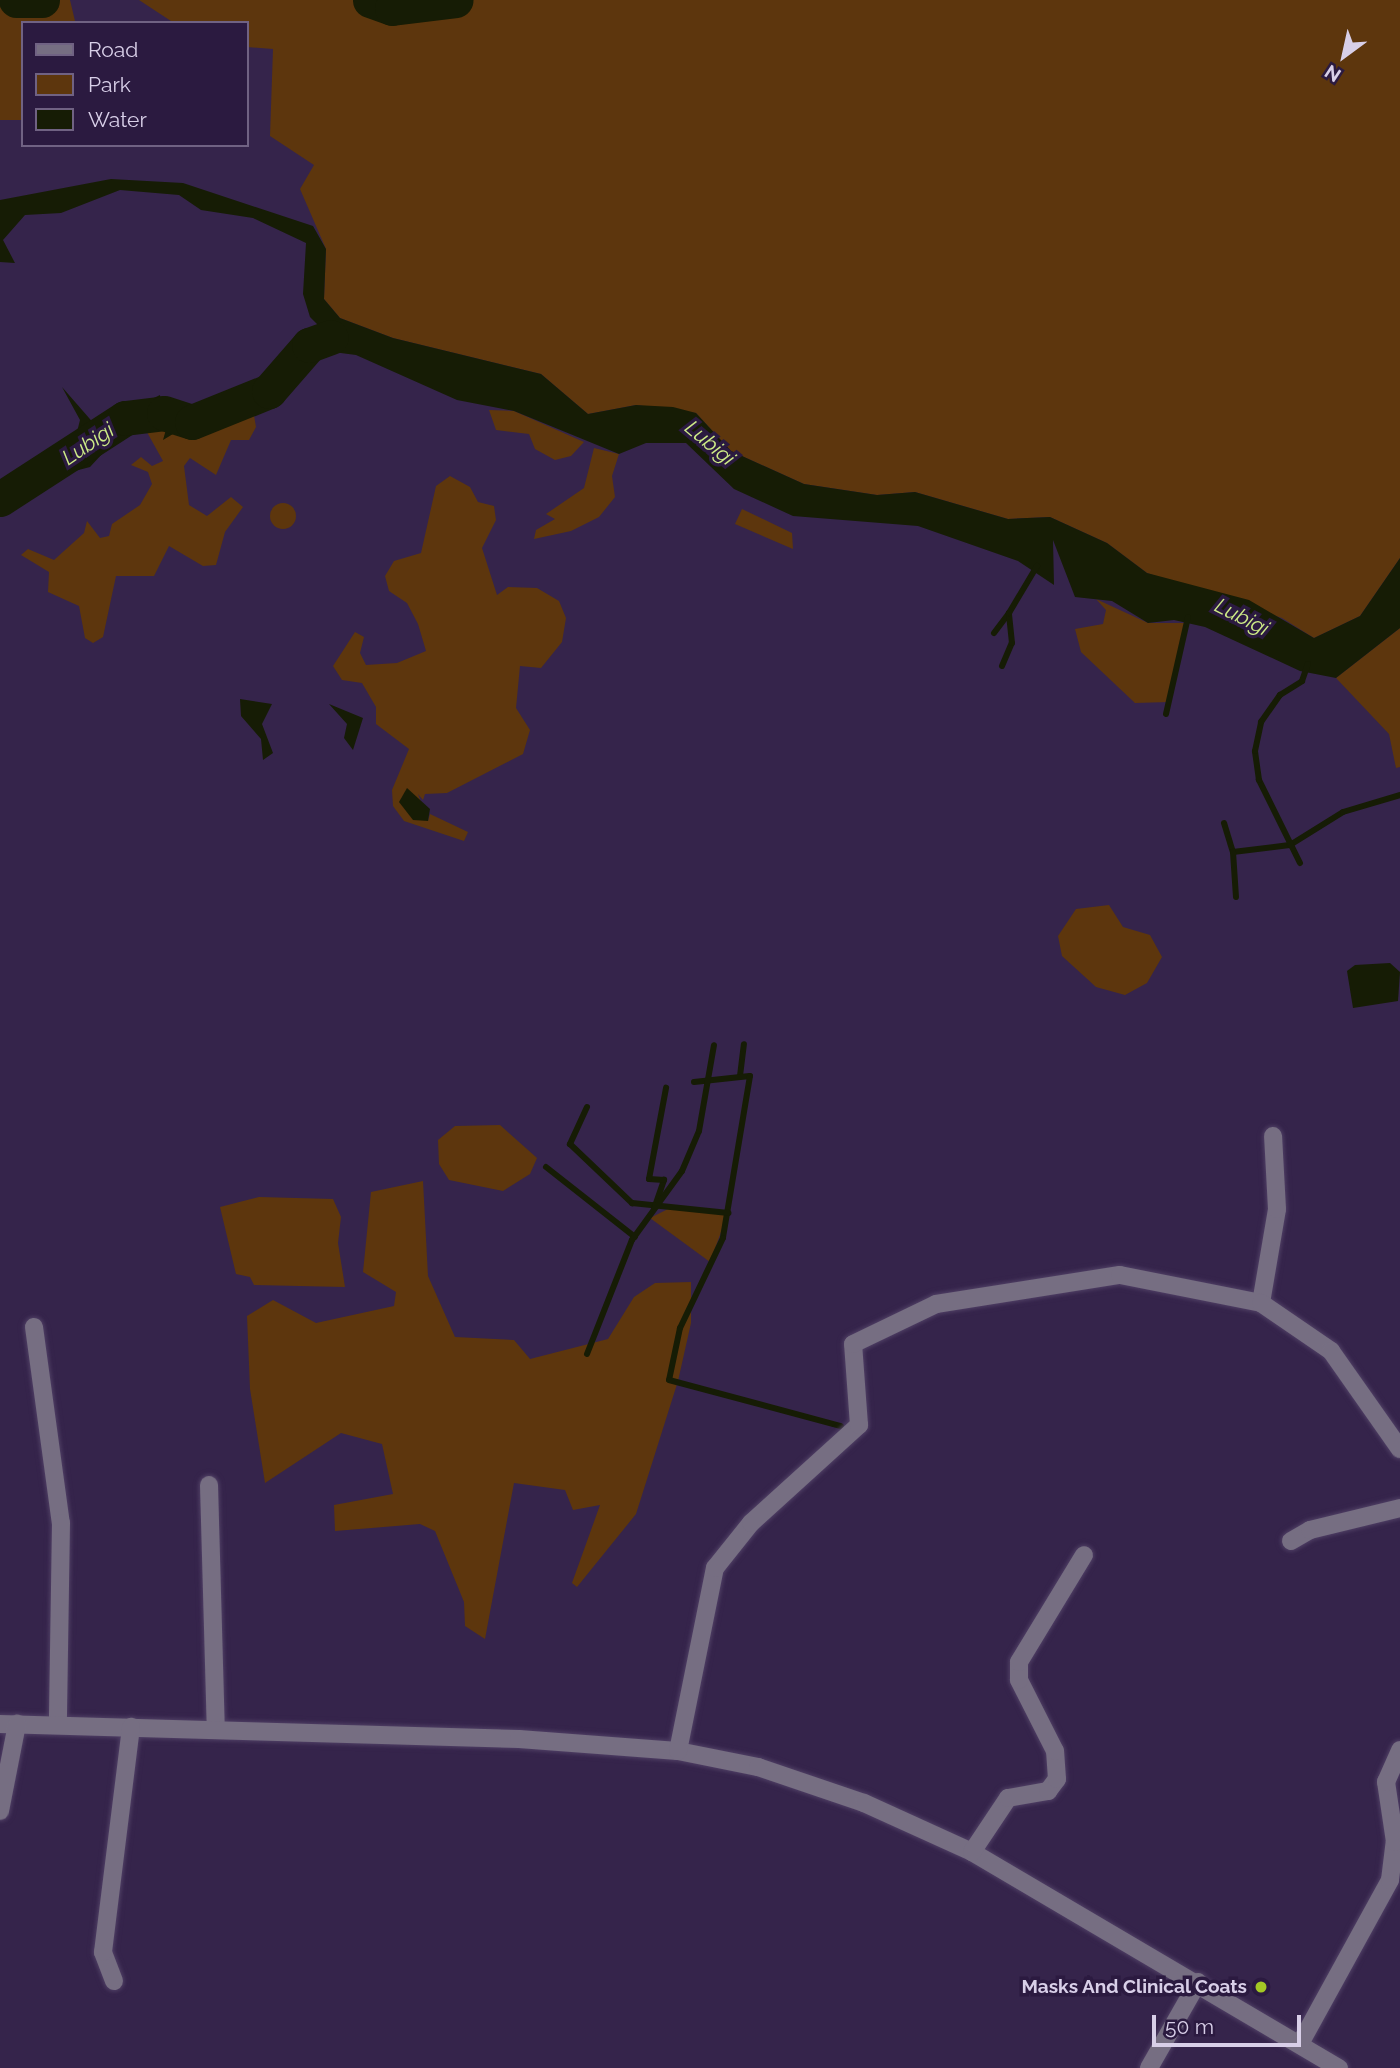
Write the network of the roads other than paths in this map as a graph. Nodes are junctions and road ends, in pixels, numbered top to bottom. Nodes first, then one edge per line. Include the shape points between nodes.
1 (1273, 1136) dead end
2 (1261, 1303) junction
3 (34, 1327) dead end
4 (1400, 1449) edge
5 (209, 1485) dead end
6 (1400, 1508) edge
7 (1291, 1541) dead end
8 (1084, 1555) dead end
9 (58, 1722) junction
10 (8, 1724) edge
11 (131, 1727) junction
12 (216, 1729) junction
13 (1400, 1750) edge
14 (678, 1751) junction
15 (0, 1811) edge
16 (972, 1852) junction
17 (114, 1981) dead end
18 (1198, 1982) junction
19 (1301, 2042) junction
20 (1149, 2068) edge
21 (1339, 2068) edge

1 - 2 street via 1277,1209
2 - 4 street via 1331,1352
2 - 14 street via 1120,1275 936,1304 853,1344 859,1424 751,1523 715,1568
3 - 9 street via 61,1523
5 - 12 street
6 - 7 street via 1310,1530
8 - 16 street via 1019,1662 1019,1680 1055,1751 1058,1779 1048,1791 1009,1798
9 - 10 street
9 - 11 street
10 - 15 street
11 - 12 street
11 - 17 street via 103,1952
12 - 14 street
13 - 19 street via 1386,1782 1395,1842 1390,1880
14 - 16 street via 758,1767 864,1803
16 - 18 street
18 - 19 street
18 - 20 street
19 - 21 street

